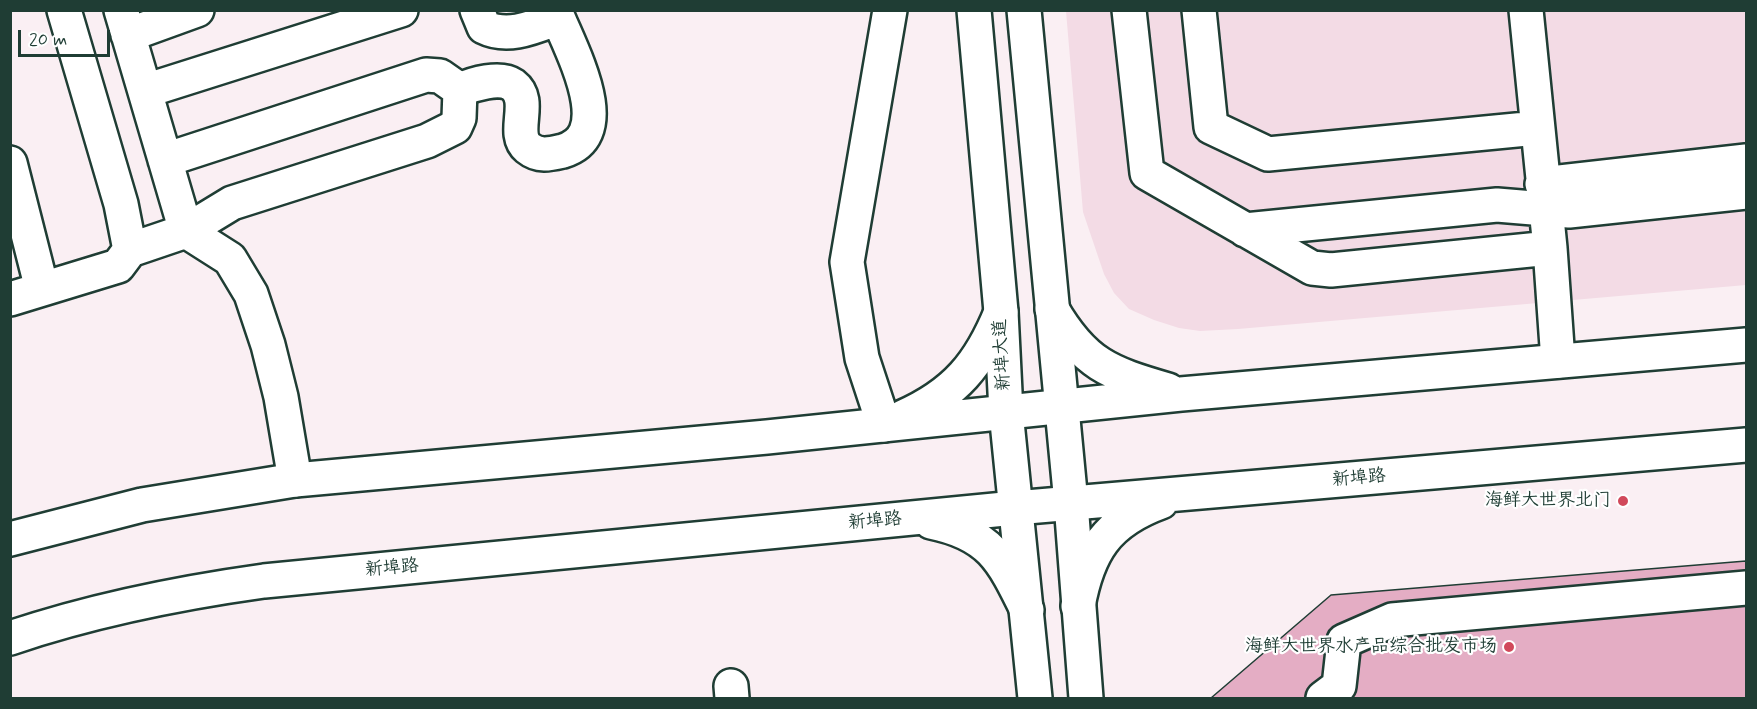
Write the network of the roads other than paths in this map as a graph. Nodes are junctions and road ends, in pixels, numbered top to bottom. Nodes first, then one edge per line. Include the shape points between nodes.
1 (64, 10) edge
2 (197, 10) edge
3 (401, 10) edge
4 (477, 10) edge
5 (890, 10) edge
6 (974, 10) edge
7 (1024, 10) edge
8 (1129, 10) edge
9 (1199, 10) edge
10 (1526, 10) edge
11 (556, 14) edge
12 (124, 23) edge
13 (460, 90) junction
14 (145, 91) junction
15 (1537, 128) junction
16 (165, 160) junction
17 (1746, 161) edge
18 (10, 163) edge
19 (1746, 192) edge
20 (1543, 197) junction
21 (1245, 230) junction
22 (186, 231) junction
23 (1550, 248) junction
24 (130, 250) junction
25 (42, 290) junction
26 (10, 299) edge
27 (1052, 309) junction
28 (1000, 312) junction
29 (1746, 345) edge
30 (1558, 361) junction
31 (1181, 394) junction
32 (1061, 408) junction
33 (1006, 412) junction
34 (884, 425) junction
35 (1746, 445) edge
36 (294, 480) junction
37 (1182, 494) junction
38 (1071, 503) junction
39 (1015, 508) junction
40 (908, 518) junction
41 (10, 539) edge
42 (1746, 588) edge
43 (1078, 606) junction
44 (1027, 610) junction
45 (10, 638) edge
46 (1035, 699) edge
47 (1086, 699) edge
48 (1323, 699) edge

1 - 24 main road via 121,204
2 - 12 main road
3 - 14 main road
4 - 11 main road via 484,27 495,33 521,30
5 - 34 main road via 848,262 862,358
6 - 28 main road, 新埠大道
7 - 27 main road
8 - 21 main road via 1147,173
9 - 15 main road via 1211,127 1268,154
10 - 15 main road
11 - 13 main road via 590,102 590,123 583,138 570,148 537,154 526,146 522,135 522,96 515,87 507,82 472,84
12 - 14 main road
13 - 16 main road via 440,76 426,75
13 - 22 main road via 455,127 427,141 232,203
14 - 16 main road
15 - 20 main road
16 - 22 main road
17 - 20 main road
18 - 25 main road
19 - 20 main road via 1569,211
20 - 21 main road
20 - 23 main road
21 - 23 main road via 1312,268 1330,270
22 - 24 main road
22 - 36 main road via 230,259 251,294 281,397
23 - 30 main road
24 - 25 main road via 118,266
25 - 26 main road
27 - 31 main road via 1070,340 1101,366 1128,379
27 - 32 main road
28 - 33 main road, 新埠大道
28 - 34 main road via 990,337 961,380 939,399
29 - 30 main road
30 - 31 main road
31 - 32 main road
32 - 33 main road
32 - 38 main road
33 - 34 main road
33 - 39 main road, 新埠大道
34 - 36 main road
35 - 37 main road, 新埠路
36 - 41 main road via 142,505
37 - 38 main road, 新埠路
37 - 43 main road via 1125,518 1107,534 1092,555
38 - 39 main road, 新埠路
38 - 43 main road
39 - 40 main road, 新埠路
39 - 44 main road, 新埠大道
40 - 44 main road via 954,527 988,545 1001,558
40 - 45 main road, 新埠路 via 264,581 124,606
42 - 48 main road via 1392,620 1344,641 1339,686
43 - 47 main road
44 - 46 main road, 新埠大道

